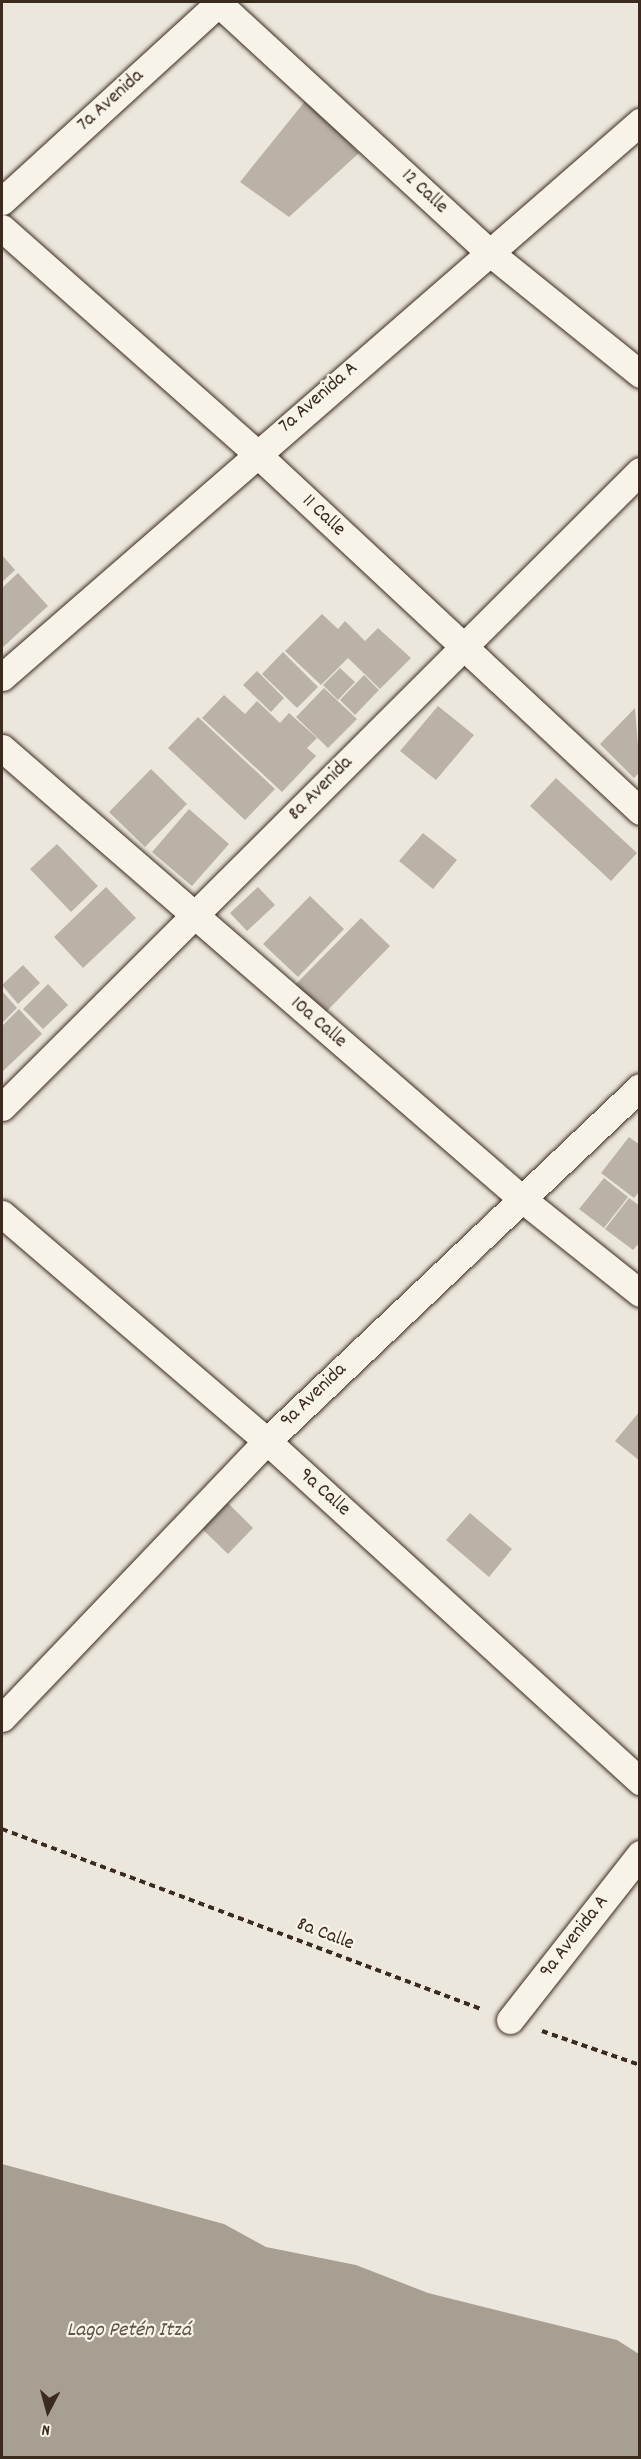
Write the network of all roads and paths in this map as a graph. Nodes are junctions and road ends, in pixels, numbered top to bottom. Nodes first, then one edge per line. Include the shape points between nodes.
1 (219, 2) edge
2 (639, 122) edge
3 (2, 201) edge
4 (2, 228) edge
5 (489, 252) junction
6 (639, 374) edge
7 (256, 453) junction
8 (639, 471) edge
9 (465, 648) junction
10 (2, 677) edge
11 (2, 748) edge
12 (639, 811) edge
13 (193, 915) junction
14 (639, 1087) edge
15 (2, 1107) edge
16 (521, 1198) junction
17 (2, 1214) edge
18 (639, 1293) edge
19 (267, 1441) junction
20 (2, 1718) edge
21 (639, 1781) edge
22 (2, 1829) edge
23 (639, 1854) edge
24 (510, 2020) junction
25 (639, 2065) edge

1 - 3 street, 7a Avenida
1 - 5 street, 12 Calle
2 - 5 street, 7a Avenida A
4 - 7 street, 11 Calle
5 - 6 street, 12 Calle
5 - 7 street, 7a Avenida A
7 - 9 street, 11 Calle
7 - 10 street, 7a Avenida A
8 - 9 street, 8a Avenida
9 - 12 street, 11 Calle
9 - 13 street, 8a Avenida
11 - 13 street, 10a Calle
13 - 15 street, 8a Avenida
13 - 16 street, 10a Calle
14 - 16 street, 9a Avenida
16 - 18 street, 10a Calle
16 - 19 street, 9a Avenida
17 - 19 street, 9a Calle
19 - 20 street, 9a Avenida
19 - 21 street, 9a Calle
22 - 24 path, 8a Calle
23 - 24 street, 9a Avenida A
24 - 25 path, 8a Calle

